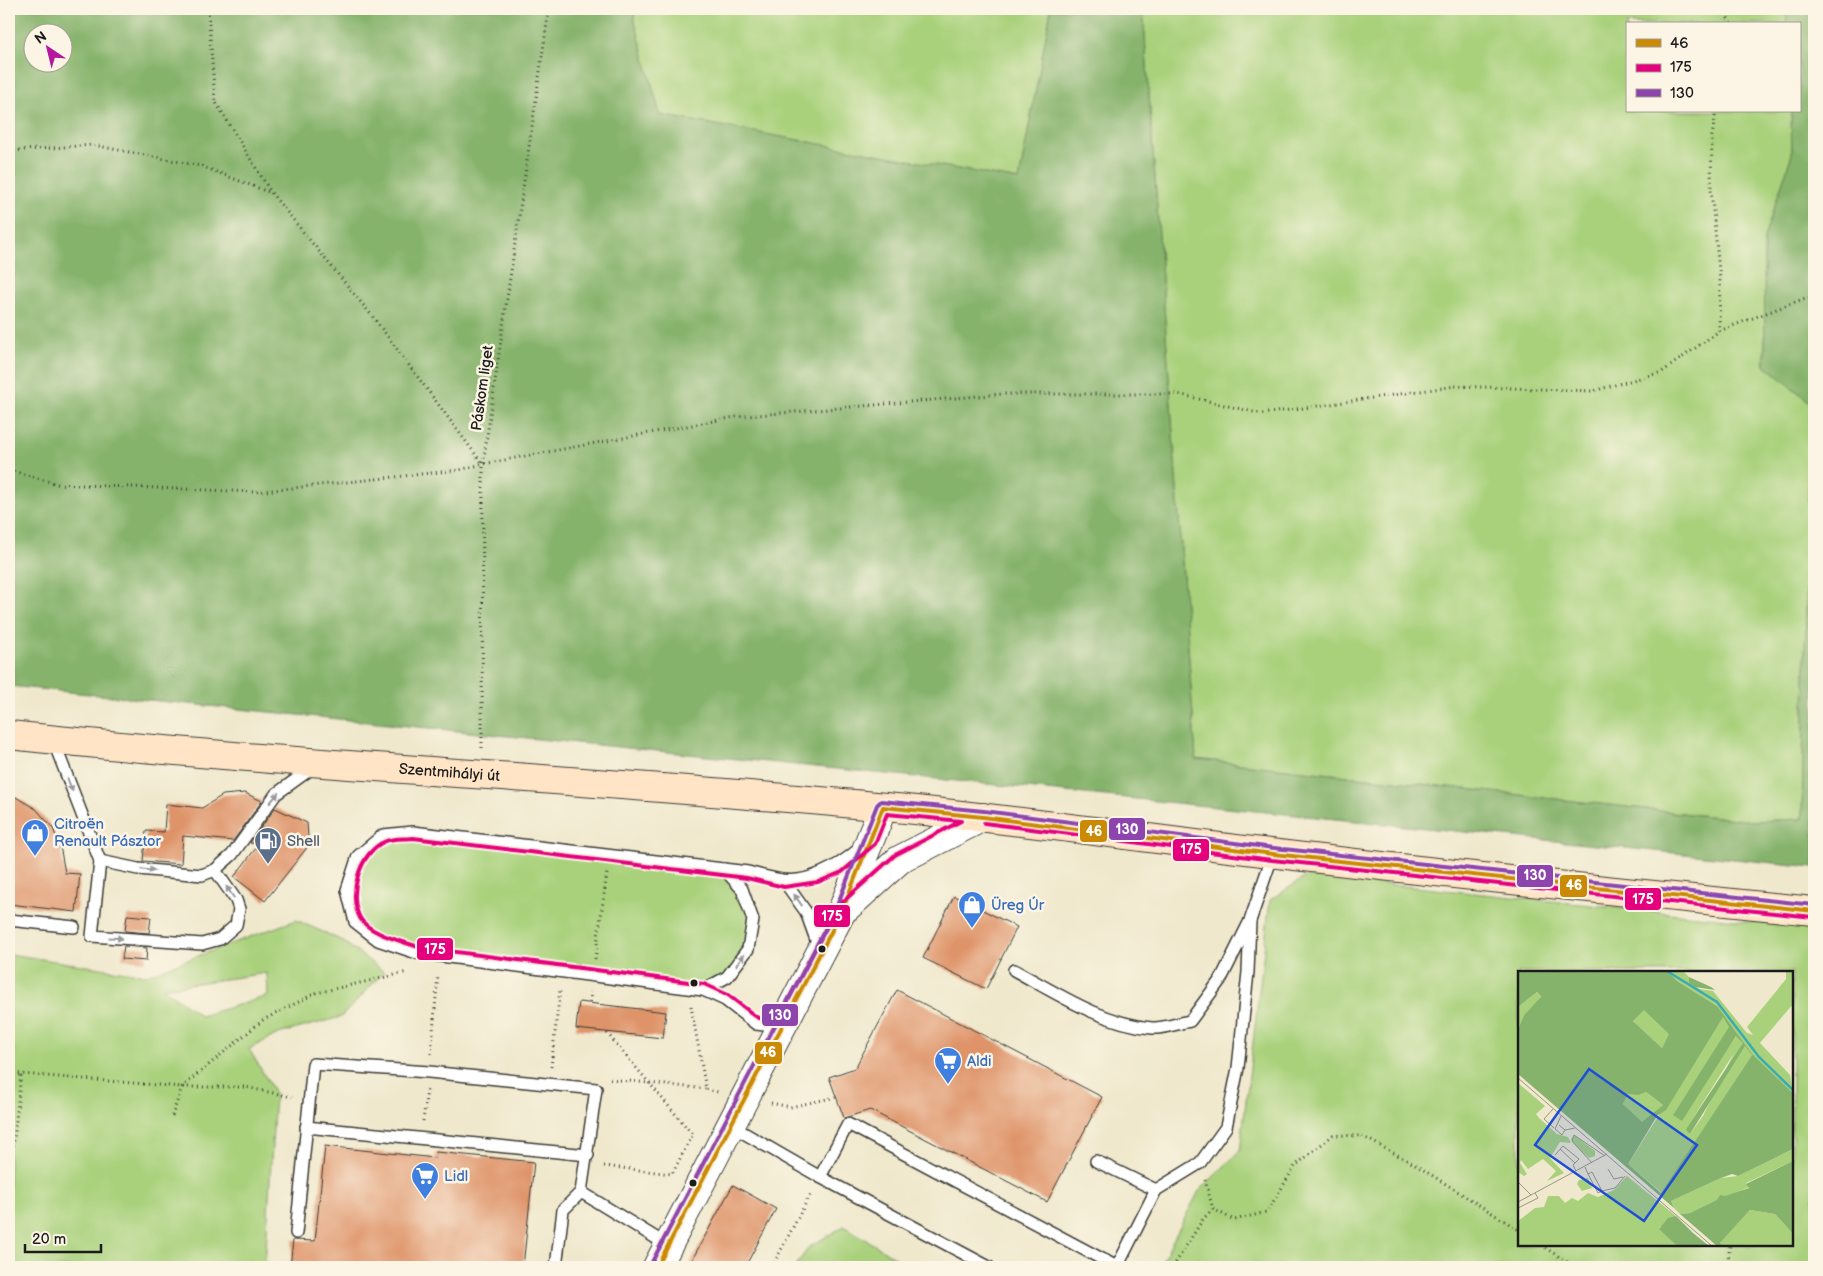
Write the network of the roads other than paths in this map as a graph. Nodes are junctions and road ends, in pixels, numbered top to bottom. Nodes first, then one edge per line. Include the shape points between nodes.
1 (9, 735) edge
2 (53, 740) junction
3 (319, 764) junction
4 (883, 807) junction
5 (983, 817) junction
6 (870, 840) junction
7 (1272, 854) junction
8 (100, 861) junction
9 (724, 869) junction
10 (215, 870) junction
11 (784, 881) junction
12 (842, 911) junction
13 (1814, 911) edge
14 (9, 920) edge
15 (1250, 921) junction
16 (74, 927) dead end
17 (821, 954) junction
18 (1014, 970) dead end
19 (703, 990) junction
20 (756, 1024) junction
21 (782, 1027) junction
22 (766, 1057) junction
23 (730, 1125) junction
24 (306, 1128) junction
25 (587, 1160) junction
26 (1096, 1161) dead end
27 (820, 1177) junction
28 (1156, 1190) junction
29 (581, 1192) junction
30 (296, 1233) dead end
31 (663, 1256) edge
32 (556, 1267) edge
33 (989, 1267) edge
34 (1117, 1267) edge

1 - 2 main road, Szentmihályi út
2 - 3 main road, Szentmihályi út
2 -> 8 lane
3 - 4 main road, Szentmihályi út
10 -> 3 lane via 232,855 276,794
4 - 5 main road, Szentmihályi út
4 - 6 street
5 - 7 main road, Szentmihályi út
5 - 12 street via 899,860
6 - 11 lane via 840,866 816,876
6 - 12 street
7 - 13 main road, Szentmihályi út
7 - 15 lane
8 -> 10 lane via 202,876
8 -> 10 lane via 92,936 202,944 220,939 236,925 239,909
9 - 11 lane
19 -> 9 lane via 727,978 748,949 753,920 742,889
9 - 19 lane via 413,832 382,835 358,856 347,890 355,922 378,940 417,953
17 -> 11 lane via 806,912
12 - 17 street
14 - 16 lane
15 - 18 lane via 1221,979 1190,1021 1162,1027 1113,1019
15 - 28 lane via 1239,1059 1226,1127 1200,1162
17 - 21 street
19 - 20 lane via 725,1000
20 - 21 lane
20 - 22 lane
21 - 22 street
22 - 23 street
23 - 27 lane
23 - 31 street
24 - 25 lane
24 - 25 lane via 314,1064 596,1089
24 - 30 lane
25 - 29 lane
26 - 28 lane
27 - 33 lane
27 - 34 lane via 848,1124
28 - 34 lane
29 - 31 lane
29 - 32 lane via 562,1210

